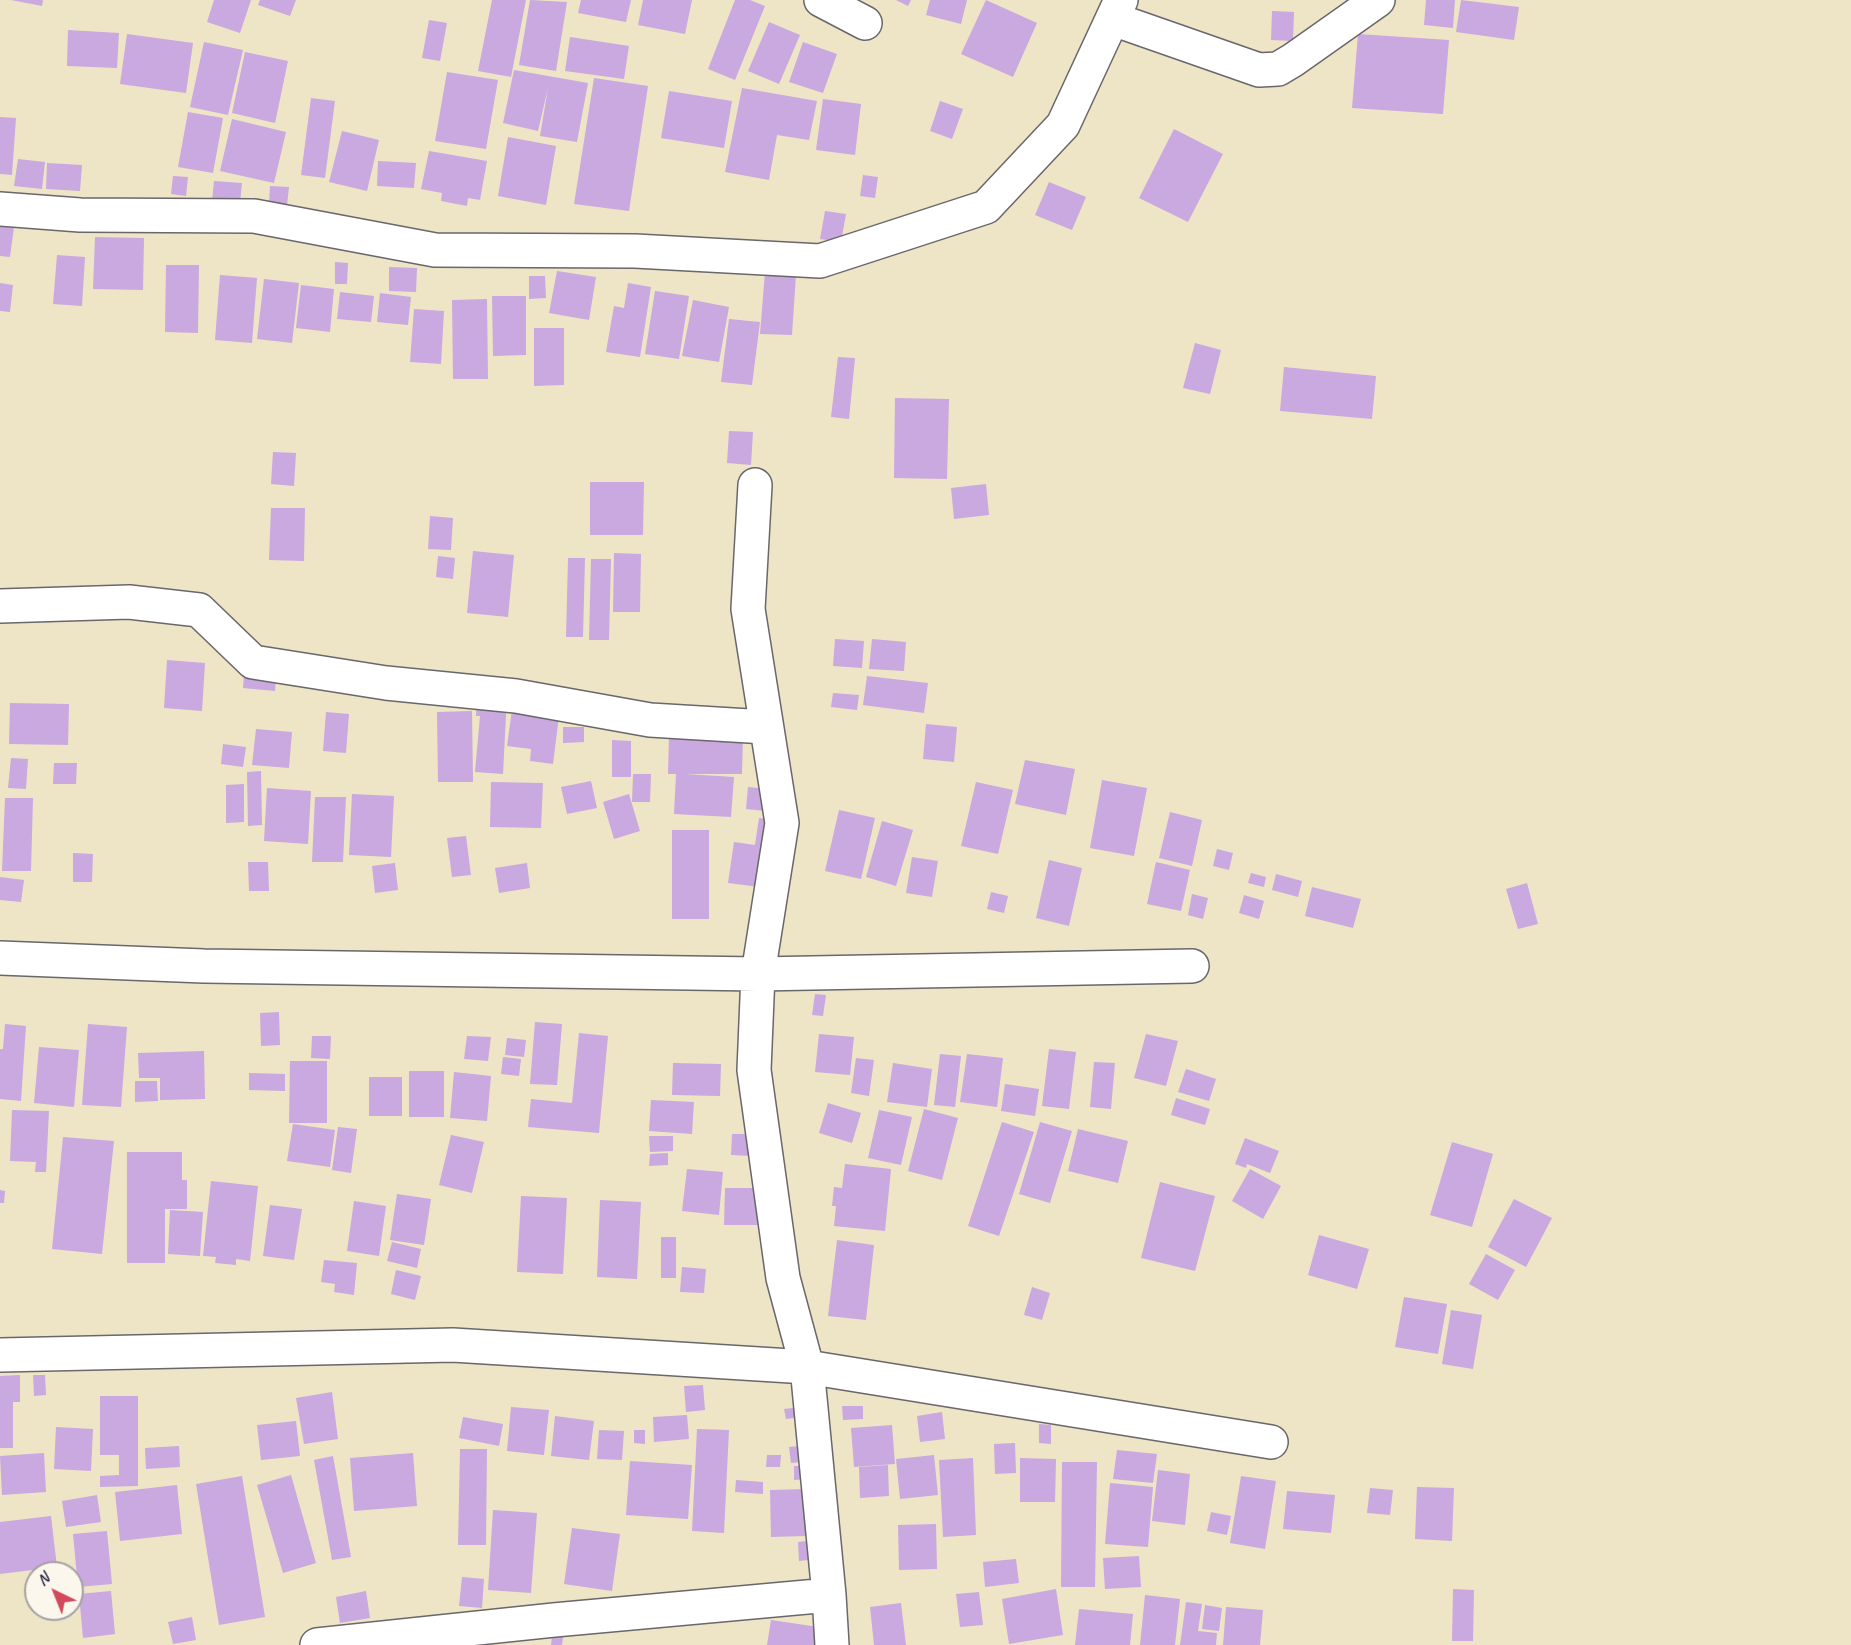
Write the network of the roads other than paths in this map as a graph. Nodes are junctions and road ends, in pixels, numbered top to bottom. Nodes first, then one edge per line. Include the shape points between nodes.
1 (820, 0) edge
2 (1378, 0) edge
3 (1117, 9) edge
4 (865, 23) dead end
5 (0, 209) edge
6 (755, 485) dead end
7 (0, 606) edge
8 (766, 727) junction
9 (0, 958) edge
10 (1192, 966) dead end
11 (758, 974) junction
12 (0, 1355) edge
13 (807, 1367) junction
14 (1271, 1442) dead end
15 (829, 1595) junction
16 (317, 1645) edge
17 (832, 1645) edge

1 - 4 street
2 - 3 street via 1293,60 1268,70 1259,70
3 - 5 street via 1063,125 986,207 820,261 635,250 435,250 254,216
6 - 8 street via 748,609
7 - 8 street via 129,602 199,610 253,662 386,683 516,696 650,720
8 - 11 street via 782,823
9 - 11 street via 204,966
10 - 11 street
11 - 13 street via 754,1070 783,1278
12 - 13 street via 453,1346
13 - 14 street
13 - 15 street
15 - 16 street
15 - 17 street

